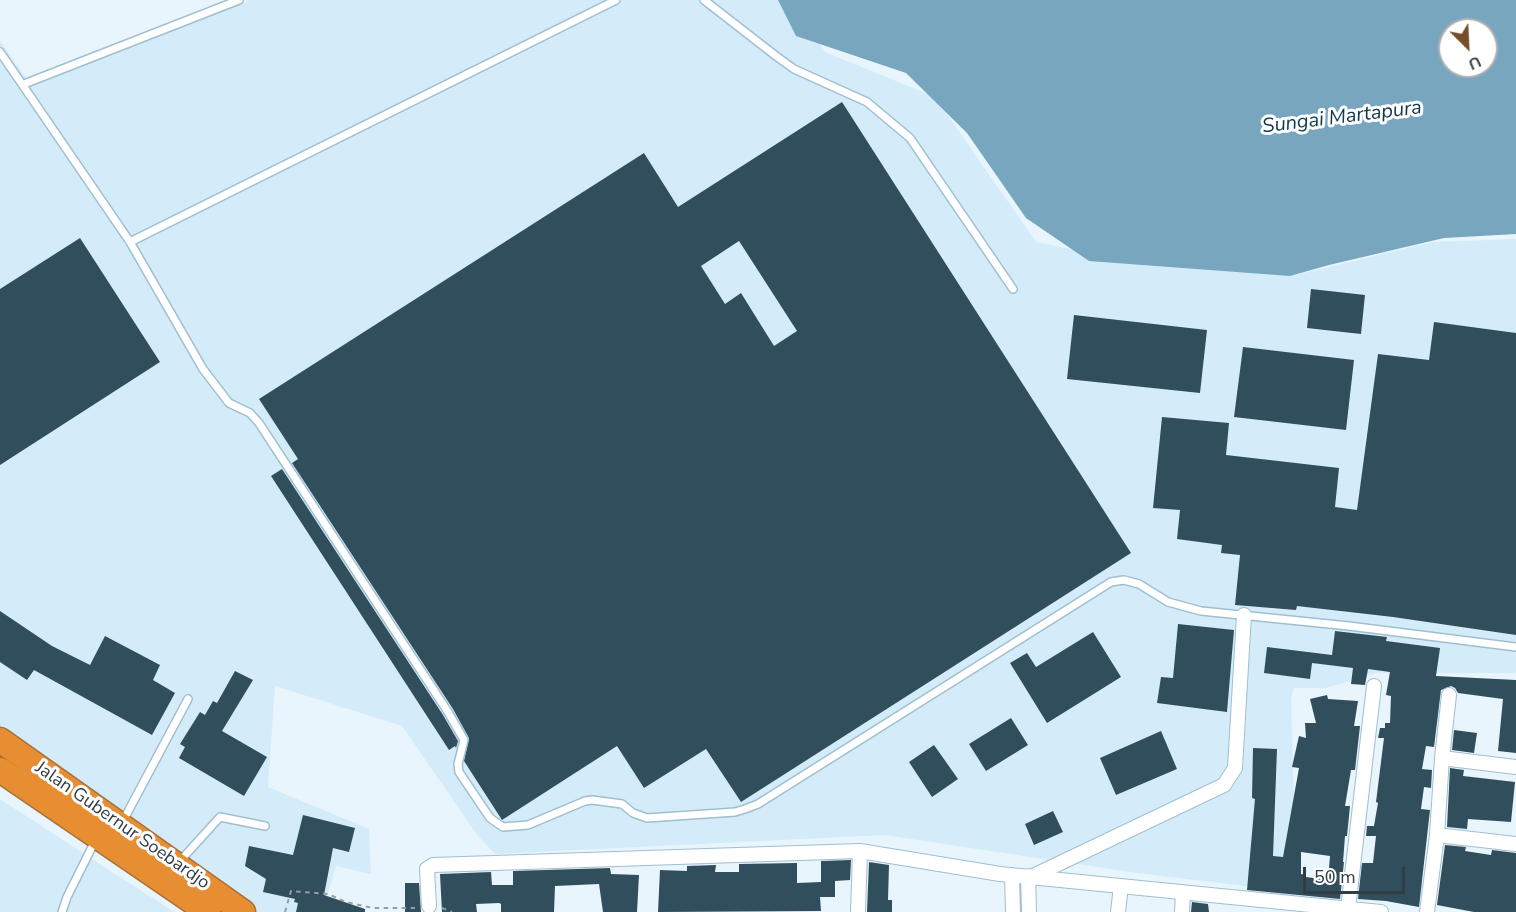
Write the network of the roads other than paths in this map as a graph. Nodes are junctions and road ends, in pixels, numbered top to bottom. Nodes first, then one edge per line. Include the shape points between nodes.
1 (239, 0) edge
2 (616, 0) edge
3 (704, 0) edge
4 (0, 52) edge
5 (24, 84) junction
6 (130, 242) junction
7 (1013, 289) dead end
8 (1244, 615) junction
9 (1516, 647) edge
10 (1374, 686) dead end
11 (1449, 695) dead end
12 (188, 699) dead end
13 (0, 740) edge
14 (1442, 758) junction
15 (1516, 767) edge
16 (0, 770) edge
17 (64, 785) junction
18 (49, 804) junction
19 (120, 825) junction
20 (265, 826) dead end
21 (1437, 835) junction
22 (97, 837) junction
23 (1516, 844) edge
24 (860, 851) junction
25 (176, 866) junction
26 (1012, 875) junction
27 (1030, 877) junction
28 (1121, 886) junction
29 (1183, 892) junction
30 (429, 906) road end
31 (1357, 910) edge
32 (62, 912) edge
33 (208, 912) edge
34 (243, 912) edge
35 (858, 912) edge
36 (1013, 912) edge
37 (1029, 912) edge
38 (1118, 912) edge
39 (1182, 912) edge
40 (1381, 912) edge
41 (1427, 912) edge

1 - 5 lane
2 - 6 lane
3 - 7 lane via 785,63 867,102 904,132
4 - 5 lane
5 - 6 lane
6 - 8 lane via 203,369 229,403 250,413 259,423 464,736 459,771 490,818 503,827 528,825 592,800 622,804 647,818 735,812 758,804 1111,582 1139,584 1182,607
8 - 9 lane
8 - 27 street via 1235,768 1224,785
10 - 31 street
11 - 14 street
12 - 19 lane
13 - 17 highway, Jalan Gubernur Soebardjo
14 - 15 street
14 - 21 street
16 - 18 highway, Jalan Gubernur Soebardjo
17 - 18 highway
17 - 19 highway, Jalan Gubernur Soebardjo
18 - 22 highway, Jalan Gubernur Soebardjo
19 - 25 highway, Jalan Gubernur Soebardjo
20 - 25 lane via 220,817
21 - 23 street
21 - 41 street
22 - 32 lane
22 - 33 highway, Jalan Gubernur Soebardjo
24 - 26 street
24 - 30 street via 433,865 428,869
24 - 35 street
25 - 34 highway, Jalan Gubernur Soebardjo
26 - 27 street
26 - 36 street
27 - 28 street
27 - 37 street
28 - 29 street
28 - 38 street
29 - 31 street
29 - 39 street
31 - 40 street

